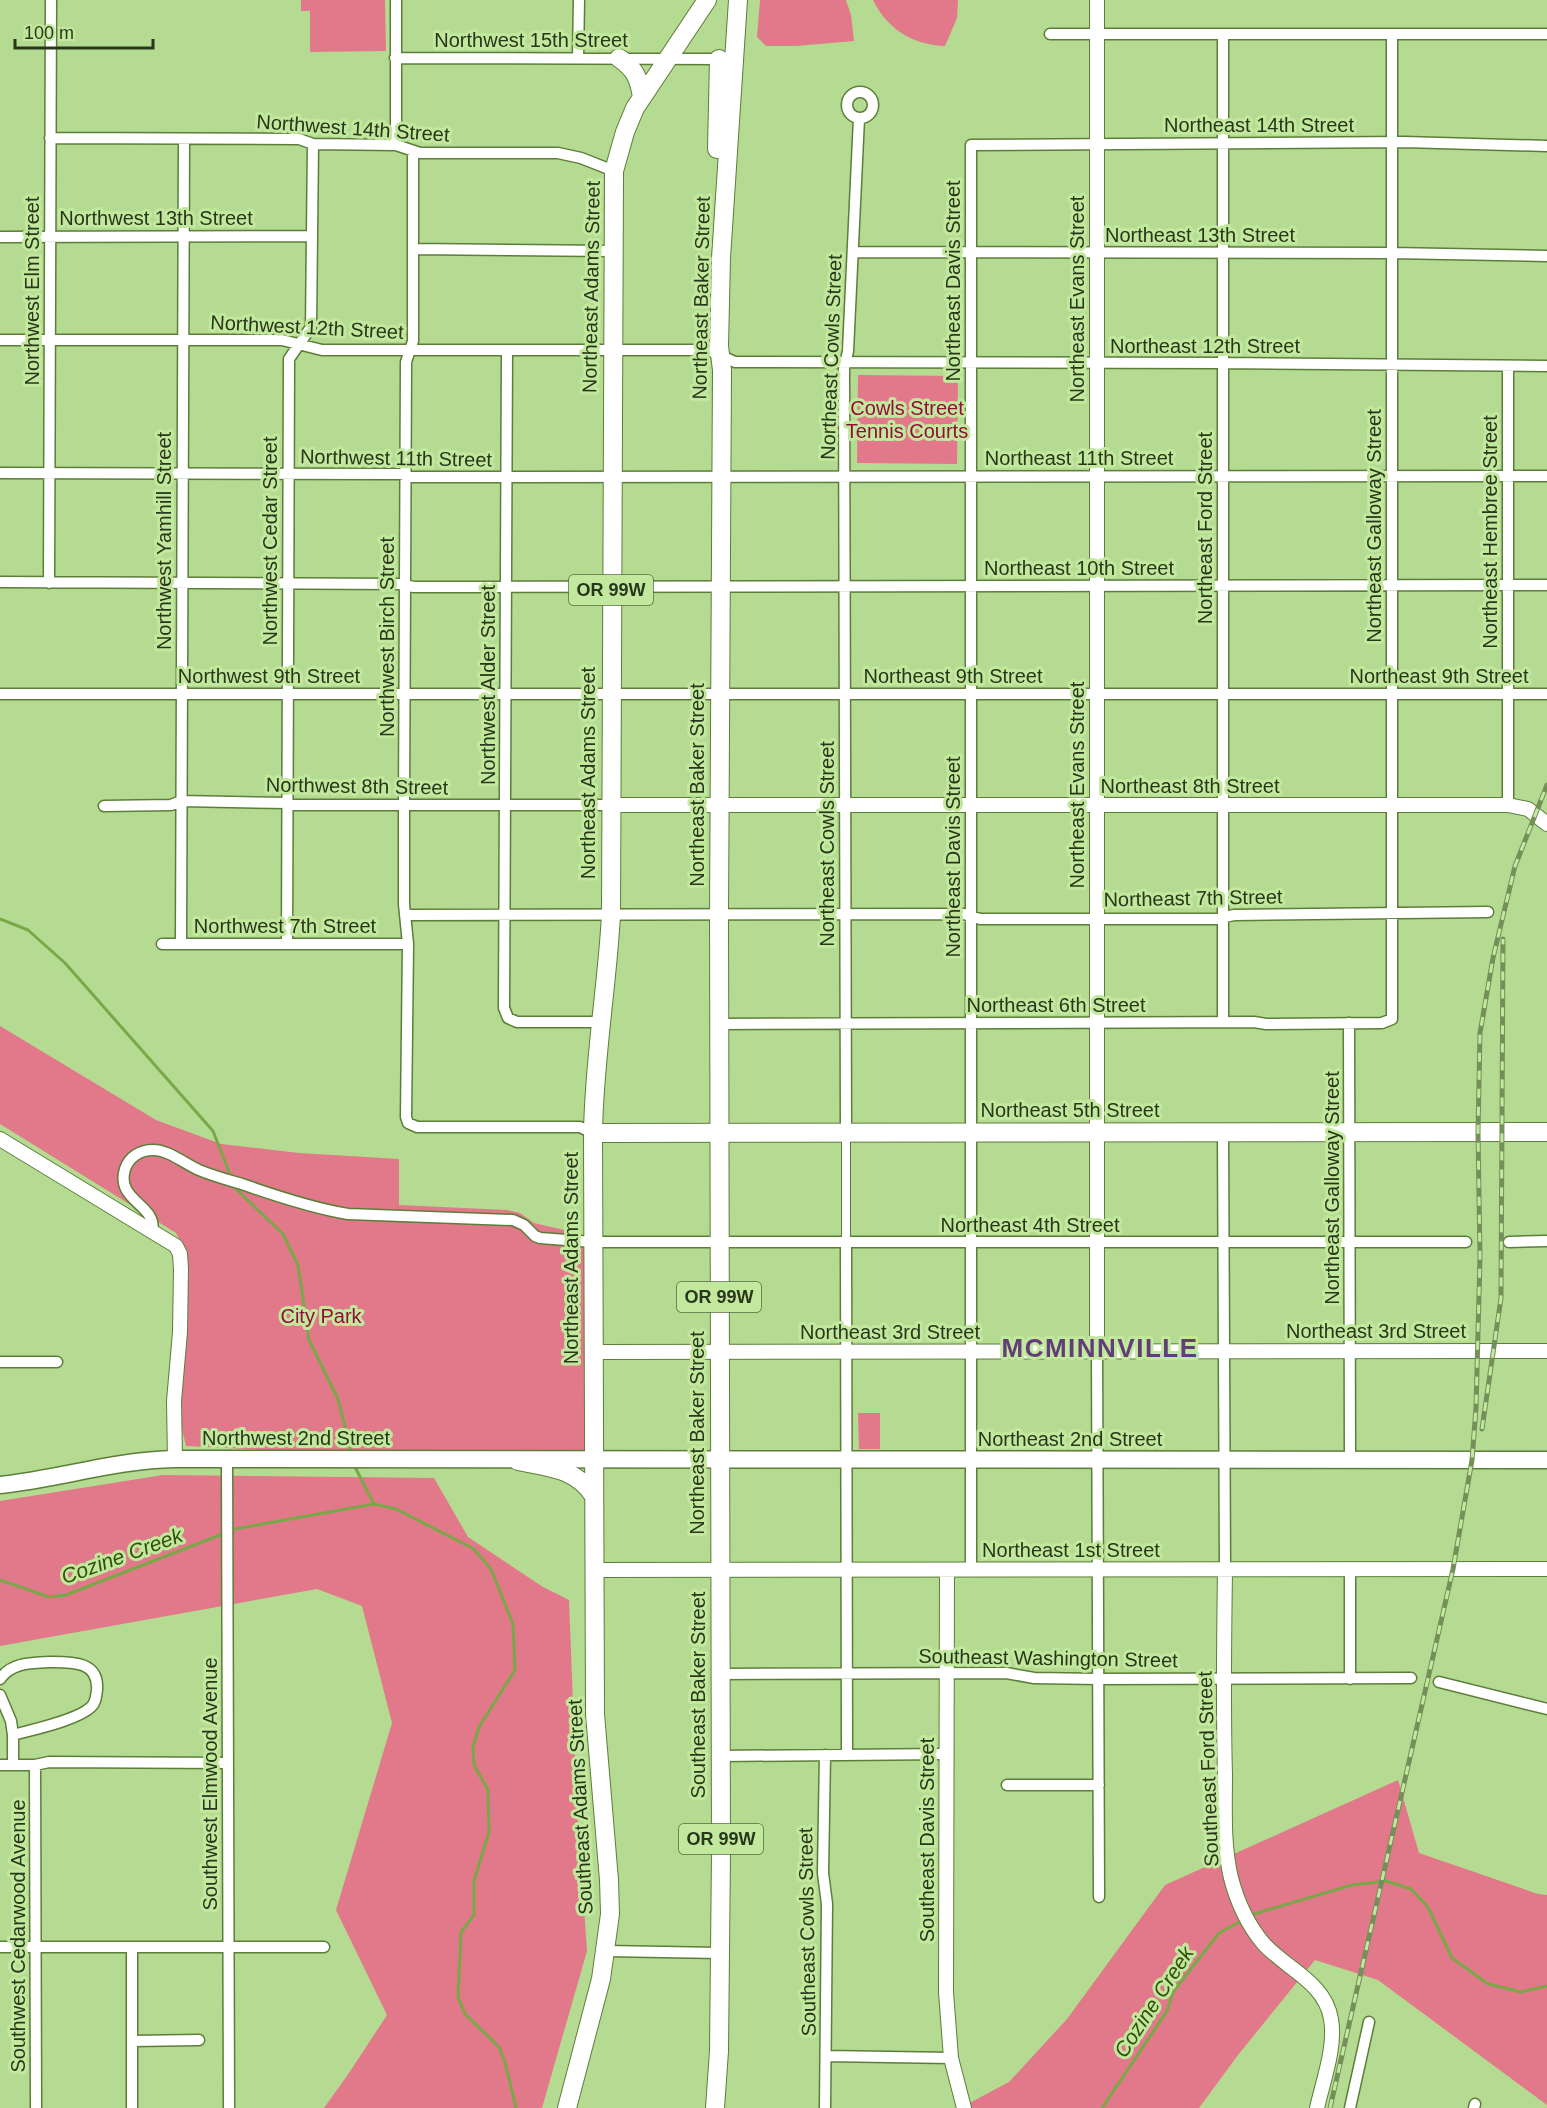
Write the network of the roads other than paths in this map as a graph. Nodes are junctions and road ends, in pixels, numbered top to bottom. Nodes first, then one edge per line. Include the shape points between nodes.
1 (51, 0) edge
2 (396, 0) edge
3 (579, 0) edge
4 (707, 0) edge
5 (738, 0) edge
6 (1097, 0) edge
7 (1050, 34) dead end
8 (1097, 34) junction
9 (1223, 34) junction
10 (1392, 34) junction
11 (1547, 34) edge
12 (395, 58) junction
13 (578, 58) junction
14 (619, 58) junction
15 (666, 59) junction
16 (726, 59) junction
17 (642, 97) junction
18 (860, 118) dead end
19 (50, 138) junction
20 (184, 139) junction
21 (1392, 143) junction
22 (313, 144) junction
23 (1097, 144) junction
24 (1223, 144) junction
25 (396, 145) junction
26 (971, 145) joint
27 (1547, 146) edge
28 (413, 152) junction
29 (615, 171) junction
30 (184, 236) junction
31 (311, 236) junction
32 (0, 237) edge
33 (51, 237) junction
34 (414, 249) junction
35 (613, 251) junction
36 (853, 252) junction
37 (971, 252) junction
38 (1097, 253) junction
39 (1223, 253) junction
40 (1392, 253) junction
41 (1547, 256) edge
42 (0, 340) edge
43 (51, 340) junction
44 (183, 340) junction
45 (300, 343) junction
46 (410, 350) junction
47 (507, 350) junction
48 (613, 351) junction
49 (720, 356) junction
50 (846, 362) junction
51 (971, 362) junction
52 (1097, 363) junction
53 (1223, 363) junction
54 (1392, 365) junction
55 (1508, 366) junction
56 (1547, 366) edge
57 (0, 473) edge
58 (49, 473) junction
59 (183, 473) junction
60 (288, 474) junction
61 (406, 476) junction
62 (971, 476) junction
63 (1223, 476) junction
64 (1392, 476) junction
65 (1508, 476) junction
66 (1547, 476) edge
67 (507, 477) junction
68 (612, 477) junction
69 (720, 477) junction
70 (845, 477) junction
71 (1097, 477) junction
72 (0, 582) edge
73 (49, 583) junction
74 (182, 584) junction
75 (289, 584) junction
76 (405, 585) junction
77 (1547, 585) edge
78 (971, 586) junction
79 (1097, 586) junction
80 (1223, 586) junction
81 (1392, 586) junction
82 (1507, 586) junction
83 (506, 587) junction
84 (611, 587) junction
85 (719, 587) junction
86 (844, 587) junction
87 (0, 694) edge
88 (182, 694) junction
89 (287, 694) junction
90 (404, 694) junction
91 (506, 694) junction
92 (611, 694) junction
93 (720, 694) junction
94 (845, 694) junction
95 (971, 694) junction
96 (1097, 694) junction
97 (1223, 694) junction
98 (1392, 694) junction
99 (1508, 694) junction
100 (1547, 694) edge
101 (181, 801) junction
102 (286, 803) junction
103 (506, 804) junction
104 (611, 805) junction
105 (720, 805) junction
106 (845, 805) junction
107 (971, 805) junction
108 (1097, 805) junction
109 (1223, 805) junction
110 (1392, 805) junction
111 (1508, 805) junction
112 (104, 806) dead end
113 (404, 806) junction
114 (1547, 824) edge
115 (1488, 912) dead end
116 (1392, 913) junction
117 (405, 915) junction
118 (504, 915) junction
119 (611, 915) junction
120 (719, 915) junction
121 (845, 915) junction
122 (971, 916) junction
123 (1223, 917) junction
124 (1097, 919) junction
125 (162, 944) dead end
126 (181, 944) junction
127 (286, 944) junction
128 (408, 944) junction
129 (1392, 1019) joint
130 (601, 1022) junction
131 (1223, 1022) junction
132 (845, 1023) junction
133 (1349, 1023) junction
134 (719, 1024) junction
135 (971, 1024) junction
136 (1097, 1024) junction
137 (971, 1132) junction
138 (1350, 1132) junction
139 (1547, 1132) edge
140 (593, 1133) junction
141 (719, 1133) junction
142 (846, 1133) junction
143 (1097, 1133) junction
144 (1223, 1133) junction
145 (0, 1139) edge
146 (153, 1231) junction
147 (1547, 1241) edge
148 (593, 1242) junction
149 (719, 1242) junction
150 (1224, 1242) junction
151 (1350, 1242) junction
152 (1466, 1242) dead end
153 (1509, 1242) dead end
154 (846, 1243) junction
155 (971, 1243) junction
156 (1097, 1243) junction
157 (971, 1350) junction
158 (1351, 1350) junction
159 (1097, 1351) junction
160 (1223, 1351) junction
161 (1547, 1351) edge
162 (594, 1352) junction
163 (720, 1352) junction
164 (847, 1352) junction
165 (0, 1362) edge
166 (57, 1362) dead end
167 (227, 1459) junction
168 (175, 1460) junction
169 (594, 1460) junction
170 (1224, 1460) junction
171 (1350, 1460) junction
172 (1547, 1460) edge
173 (518, 1461) junction
174 (719, 1461) junction
175 (846, 1461) junction
176 (971, 1461) junction
177 (1097, 1461) junction
178 (0, 1485) edge
179 (594, 1496) junction
180 (1097, 1569) junction
181 (1547, 1569) edge
182 (594, 1570) junction
183 (720, 1570) junction
184 (846, 1570) junction
185 (947, 1570) junction
186 (971, 1570) junction
187 (1225, 1570) junction
188 (1350, 1570) junction
189 (847, 1673) junction
190 (947, 1673) junction
191 (720, 1674) junction
192 (1411, 1678) dead end
193 (0, 1679) edge
194 (1099, 1679) junction
195 (1224, 1679) junction
196 (1350, 1679) junction
197 (1439, 1682) dead end
198 (0, 1695) edge
199 (1547, 1709) edge
200 (13, 1735) junction
201 (946, 1754) junction
202 (825, 1755) junction
203 (847, 1755) junction
204 (720, 1756) junction
205 (228, 1763) junction
206 (0, 1765) edge
207 (13, 1765) junction
208 (35, 1765) junction
209 (1007, 1785) dead end
210 (1100, 1785) junction
211 (1099, 1897) dead end
212 (0, 1947) edge
213 (35, 1947) junction
214 (132, 1947) junction
215 (229, 1947) junction
216 (324, 1947) dead end
217 (606, 1951) junction
218 (720, 1953) junction
219 (1369, 2022) dead end
220 (199, 2040) dead end
221 (132, 2041) junction
222 (826, 2056) junction
223 (951, 2058) junction
224 (36, 2108) edge
225 (132, 2108) edge
226 (230, 2108) edge
227 (567, 2108) edge
228 (715, 2108) edge
229 (825, 2108) edge
230 (964, 2108) edge
231 (1317, 2108) edge
232 (1350, 2108) edge

1 - 19 street, Northwest Elm Street
2 - 12 street
3 - 13 street
4 - 15 main road, Northeast Adams Street / OR 99W
5 - 16 main road, Northeast Baker Street / OR 99W
6 - 8 street, Northeast Evans Street
7 - 8 street
8 - 9 street
8 - 23 street, Northeast Evans Street
9 - 10 street
9 - 24 street, Northeast Ford Street
10 - 11 street
10 - 21 street, Northeast Galloway Street
12 - 13 street, Northwest 15th Street
12 - 25 street
13 - 14 street, Northwest 15th Street
14 - 15 street, Northwest 15th Street
14 - 17 main road via 636,73
15 - 16 street, Northwest 15th Street
15 - 17 main road, Northeast Adams Street / OR 99W
16 - 49 main road, Northeast Baker Street / OR 99W
17 - 29 main road, Northeast Adams Street / OR 99W via 625,132
18 - 36 street, Northeast Cowls Street
19 - 20 street, Northwest 14th Street
19 - 33 street, Northwest Elm Street
20 - 22 street, Northwest 14th Street via 299,139
20 - 30 street, Northwest Yamhill Street
21 - 24 street, Northeast 14th Street
21 - 27 street, Northeast 14th Street
21 - 40 street, Northeast Galloway Street
22 - 25 street, Northwest 14th Street
22 - 31 street, Northwest Cedar Street
23 - 24 street, Northeast 14th Street
23 - 26 street, Northeast 14th Street
23 - 38 street, Northeast Evans Street
24 - 39 street, Northeast Ford Street
25 - 28 street, Northwest 14th Street
26 - 37 street, Northeast Davis Street
28 - 29 street, Northwest 14th Street via 558,153
28 - 34 street, Northwest Birch Street
29 - 35 main road, Northeast Adams Street / OR 99W
30 - 31 street, Northwest 13th Street
30 - 33 street, Northwest 13th Street
30 - 44 street, Northwest Yamhill Street
31 - 45 street, Northwest Cedar Street via 310,327
32 - 33 street, Northwest 13th Street
33 - 43 street, Northwest Elm Street
34 - 35 street
34 - 46 street, Northwest Birch Street
35 - 48 main road, Northeast Adams Street / OR 99W
36 - 37 street, Northeast 13th Street
36 - 50 street, Northeast Cowls Street
37 - 38 street, Northeast 13th Street
37 - 51 street, Northeast Davis Street
38 - 39 street, Northeast 13th Street
38 - 52 street, Northeast Evans Street
39 - 40 street, Northeast 13th Street
39 - 53 street, Northeast Ford Street
40 - 41 street, Northeast 13th Street
40 - 54 street, Northeast Galloway Street
42 - 43 street, Northwest 12th Street
43 - 44 street, Northwest 12th Street
43 - 58 street, Northwest Elm Street
44 - 45 street, Northwest 12th Street
44 - 59 street, Northwest Yamhill Street
45 - 46 street, Northwest 12th Street via 322,350
45 - 60 street, Northwest Cedar Street via 289,359
46 - 47 street, Northwest 12th Street
46 - 61 street, Northwest Birch Street via 406,362
47 - 48 street, Northwest 12th Street
47 - 67 street, Northwest Alder Street
48 - 49 street, Northeast 12th Street via 708,350
48 - 68 main road, Northeast Adams Street / OR 99W
49 - 50 street, Northeast 12th Street via 735,362
49 - 69 main road, Northeast Baker Street / OR 99W
50 - 51 street, Northeast 12th Street
50 - 70 street, Northeast Cowls Street
51 - 52 street, Northeast 12th Street
51 - 62 street, Northeast Davis Street
52 - 53 street, Northeast 12th Street
52 - 71 street, Northeast Evans Street
53 - 54 street, Northeast 12th Street
53 - 63 street, Northeast Ford Street
54 - 55 street, Northeast 12th Street
54 - 64 street, Northeast Galloway Street
55 - 56 street, Northeast 12th Street
55 - 65 street, Northeast Hembree Street
57 - 58 street, Northwest 11th Street
58 - 59 street, Northwest 11th Street
58 - 73 street, Northwest Elm Street
59 - 60 street, Northwest 11th Street
59 - 74 street, Northwest Yamhill Street
60 - 61 street, Northwest 11th Street
60 - 75 street, Northwest Cedar Street
61 - 67 street, Northwest 11th Street
61 - 76 street, Northwest Birch Street
62 - 70 street, Northeast 11th Street
62 - 71 street, Northeast 11th Street
62 - 78 street, Northeast Davis Street
63 - 64 street, Northeast 11th Street
63 - 71 street, Northeast 11th Street
63 - 80 street, Northeast Ford Street
64 - 65 street, Northeast 11th Street
64 - 81 street, Northeast Galloway Street
65 - 66 street, Northeast 11th Street
65 - 82 street, Northeast Hembree Street
67 - 68 street, Northwest 11th Street
67 - 83 street, Northwest Alder Street
68 - 69 street, Northeast 11th Street
68 - 84 main road, Northeast Adams Street / OR 99W
69 - 70 street, Northeast 11th Street
69 - 85 main road, Northeast Baker Street / OR 99W
70 - 86 street, Northeast Cowls Street
71 - 79 street, Northeast Evans Street
72 - 73 street, Northeast 10th Street
73 - 74 street, Northeast 10th Street
74 - 75 street, Northeast 10th Street
74 - 88 street, Northwest Yamhill Street
75 - 76 street, Northeast 10th Street
75 - 89 street, Northwest Cedar Street
76 - 83 street, Northeast 10th Street
76 - 90 street, Northwest Birch Street
77 - 82 street, Northeast 10th Street
78 - 79 street, Northeast 10th Street
78 - 86 street, Northeast 10th Street
78 - 95 street, Northeast Davis Street
79 - 80 street, Northeast 10th Street
79 - 96 street, Northeast Evans Street
80 - 81 street, Northeast 10th Street
80 - 97 street, Northeast Ford Street
81 - 82 street, Northeast 10th Street
81 - 98 street, Northeast Galloway Street
82 - 99 street, Northeast Hembree Street
83 - 84 street, Northeast 10th Street
83 - 91 street, Northwest Alder Street
84 - 85 street, Northeast 10th Street
84 - 92 main road, Northeast Adams Street / OR 99W
85 - 86 street, Northeast 10th Street
85 - 93 main road, Northeast Baker Street / OR 99W
86 - 94 street, Northeast Cowls Street
87 - 88 street, Northwest 9th Street
88 - 89 street, Northwest 9th Street
88 - 101 street, Northwest Yamhill Street
89 - 90 street, Northwest 9th Street
89 - 102 street, Northwest Cedar Street
90 - 91 street, Northwest 9th Street
90 - 113 street, Northwest Birch Street
91 - 92 street, Northwest 9th Street
91 - 103 street, Northwest Alder Street
92 - 93 street, Northeast 9th Street
92 - 104 main road, Northeast Adams Street / OR 99W
93 - 94 street, Northeast 9th Street
93 - 105 main road, Northeast Baker Street / OR 99W
94 - 95 street, Northeast 9th Street
94 - 106 street, Northeast Cowls Street
95 - 96 street, Northeast 9th Street
95 - 107 street, Northeast Davis Street
96 - 97 street, Northeast 9th Street
96 - 108 street, Northeast Evans Street
97 - 98 street, Northeast 9th Street
97 - 109 street, Northeast Ford Street
98 - 99 street, Northeast 9th Street
98 - 110 street, Northeast Galloway Street
99 - 100 street, Northeast 9th Street
99 - 111 street, Northeast Hembree Street
101 - 102 street, Northwest 8th Street
101 - 112 street, Northwest 8th Street via 171,805
101 - 126 street, Northwest Yamhill Street
102 - 113 street, Northwest 8th Street
102 - 127 street, Northwest Cedar Street
103 - 104 street, Northwest 8th Street
103 - 113 street, Northwest 8th Street
103 - 118 street, Northwest Alder Street
104 - 105 street, Northeast 8th Street
104 - 119 main road, Northeast Adams Street / OR 99W
105 - 106 street, Northeast 8th Street
105 - 120 main road, Northeast Baker Street / OR 99W
106 - 107 street, Northeast 8th Street
106 - 121 street, Northeast Cowls Street
107 - 108 street, Northeast 8th Street
107 - 122 street, Northeast Davis Street
108 - 109 street, Northeast 8th Street
108 - 124 street, Northeast Evans Street
109 - 110 street, Northeast 8th Street
109 - 123 street, Northeast Ford Street
110 - 111 street, Northeast 8th Street
110 - 116 street, Northeast Galloway Street
111 - 114 street, Northeast 8th Street via 1528,809
113 - 117 street, Northwest Birch Street
115 - 116 street, Northeast 7th Street
116 - 123 street, Northeast 7th Street
116 - 129 street, Northeast Galloway Street
117 - 118 street, Northwest 7th Street
117 - 128 street, Northwest Birch Street
118 - 119 street, Northwest 7th Street
118 - 130 street, Northwest Alder Street via 504,1008 508,1018 517,1022
119 - 120 street, Northeast 7th Street
119 - 130 main road, Northeast Adams Street / OR 99W
120 - 121 street, Northeast 7th Street
120 - 134 main road, Northeast Baker Street / OR 99W
121 - 122 street, Northeast 7th Street
121 - 132 street, Northeast Cowls Street
122 - 124 street, Northeast 7th Street
122 - 135 street, Northeast Davis Street
123 - 124 street, Northeast 7th Street
123 - 131 street, Northeast Ford Street
124 - 136 street, Northeast Evans Street
125 - 126 street, Northwest 7th Street
126 - 127 street, Northwest 7th Street
127 - 128 street, Northwest 7th Street
128 - 140 street, Northwest Birch Street via 408,1124 580,1127
129 - 133 street, Northeast 6th Street via 1382,1023
130 - 140 main road, Northeast Adams Street / OR 99W
131 - 133 street, Northeast 6th Street
131 - 136 street, Northeast 6th Street
132 - 134 street, Northeast 6th Street
132 - 135 street, Northeast 6th Street
132 - 142 street, Northeast Cowls Street
133 - 138 street, Northeast Galloway Street
134 - 141 main road, Northeast Baker Street / OR 99W
135 - 136 street, Northeast 6th Street
135 - 137 street, Northeast Davis Street
136 - 143 street, Northeast Evans Street
137 - 142 main road, Northeast 5th Street
137 - 143 main road, Northeast 5th Street
137 - 155 street, Northeast Davis Street
138 - 139 main road, Northeast 5th Street
138 - 144 main road, Northeast 5th Street
138 - 151 street, Northeast Galloway Street
140 - 141 main road, Northeast 5th Street
140 - 148 main road, Northeast Adams Street / OR 99W
141 - 142 main road, Northeast 5th Street
141 - 149 main road, Northeast Baker Street / OR 99W
142 - 154 street, Northeast Cowls Street
143 - 144 main road, Northeast 5th Street
143 - 156 street, Northeast Evans Street
144 - 150 street
145 - 146 street
146 - 148 street, Northeast 4th Street via 150,1216 128,1193 123,1177 134,1156 152,1150 199,1170 329,1211 513,1220 540,1238
146 - 168 street via 176,1246 180,1254
147 - 153 street
148 - 149 street, Northeast 4th Street
148 - 162 main road, Northeast Adams Street / OR 99W
149 - 154 street, Northeast 4th Street
149 - 163 main road, Northeast Baker Street / OR 99W
150 - 151 street, Northeast 4th Street
150 - 156 street, Northeast 4th Street
150 - 160 street
151 - 152 street, Northeast 4th Street
151 - 158 street, Northeast Galloway Street
154 - 155 street, Northeast 4th Street
154 - 164 street, Northeast Cowls Street
155 - 156 street, Northeast 4th Street
155 - 157 street, Northeast Davis Street
156 - 159 street, Northeast Evans Street
157 - 159 street, Northeast 3rd Street
157 - 164 street, Northeast 3rd Street
157 - 176 street, Northeast Davis Street
158 - 160 street, Northeast 3rd Street
158 - 161 street, Northeast 3rd Street
158 - 171 street, Northeast Galloway Street
159 - 160 street, Northeast 3rd Street
159 - 177 street, Northeast Evans Street
160 - 170 street
162 - 163 street, Northeast 3rd Street
162 - 169 main road, Northeast Adams Street / OR 99W
163 - 164 street, Northeast 3rd Street
163 - 174 main road, Northeast Baker Street / OR 99W
164 - 175 street, Northeast Cowls Street
165 - 166 street
167 - 168 main road, Northwest 2nd Street
167 - 173 main road, Northwest 2nd Street
167 - 205 street, Southwest Elmwood Avenue
168 - 178 main road, Northwest 2nd Street via 115,1464
169 - 173 main road, Northwest 2nd Street
169 - 174 main road, Northeast 2nd Street
169 - 179 main road, Northeast Adams Street / OR 99W
170 - 171 main road, Northeast 2nd Street
170 - 177 main road, Northeast 2nd Street
170 - 187 street
171 - 172 main road, Northeast 2nd Street
173 - 179 main road via 575,1476
174 - 175 main road, Northeast 2nd Street
174 - 183 main road, Northeast Baker Street / OR 99W
175 - 176 main road, Northeast 2nd Street
175 - 184 street, Northeast Cowls Street
176 - 177 main road, Northeast 2nd Street
176 - 186 street, Northeast Davis Street
177 - 180 street, Northeast Evans Street
179 - 182 main road, Northeast Adams Street / OR 99W
180 - 186 street, Northeast 1st Street
180 - 187 street, Northeast 1st Street
180 - 194 street, Northeast Evans Street
181 - 188 street, Northeast 1st Street
182 - 183 street, Northeast 1st Street
182 - 217 main road, Southeast Adams Street / OR 99W via 595,1714 610,1908
183 - 184 street, Northeast 1st Street
183 - 191 main road, Southeast Baker Street / OR 99W
184 - 185 street, Northeast 1st Street
184 - 189 street
185 - 186 street, Northeast 1st Street
185 - 190 street, Southeast Davis Street
187 - 188 street, Northeast 1st Street
187 - 195 street, Southeast Ford Street
188 - 196 street
189 - 190 street, Southeast Washington Street
189 - 191 street, Southeast Washington Street
189 - 203 street
190 - 194 street, Southeast Washington Street
190 - 201 street, Southeast Davis Street
191 - 204 main road, Southeast Baker Street / OR 99W
192 - 196 street, Southeast Washington Street
193 - 200 street via 20,1664 73,1662 85,1666 98,1682 91,1708 50,1726
194 - 195 street, Southeast Washington Street
194 - 210 street, Northeast Evans Street
195 - 196 street, Southeast Washington Street
195 - 231 street, Southeast Ford Street via 1225,1834 1231,1878 1251,1927 1281,1961 1314,1986 1329,2008 1332,2033
197 - 199 street
198 - 200 street
200 - 207 street
201 - 203 street
201 - 223 street, Southeast Davis Street via 946,1992
202 - 203 street
202 - 204 street
202 - 222 street, Southeast Cowls Street
204 - 218 main road, Southeast Baker Street / OR 99W
205 - 208 street
205 - 215 street, Southwest Elmwood Avenue
206 - 207 street
207 - 208 street
208 - 213 street, Southwest Cedarwood Avenue
209 - 210 street
210 - 211 street, Northeast Evans Street
212 - 213 street
213 - 214 street
213 - 224 street, Southwest Cedarwood Avenue
214 - 215 street
214 - 221 street
215 - 216 street
215 - 226 street, Southwest Elmwood Avenue
217 - 218 street
217 - 227 main road, Southeast Adams Street / OR 99W
218 - 228 main road, Southeast Baker Street / OR 99W
219 - 232 street
220 - 221 street
221 - 225 street
222 - 223 street
222 - 229 street, Southeast Cowls Street
223 - 230 street, Southeast Davis Street

